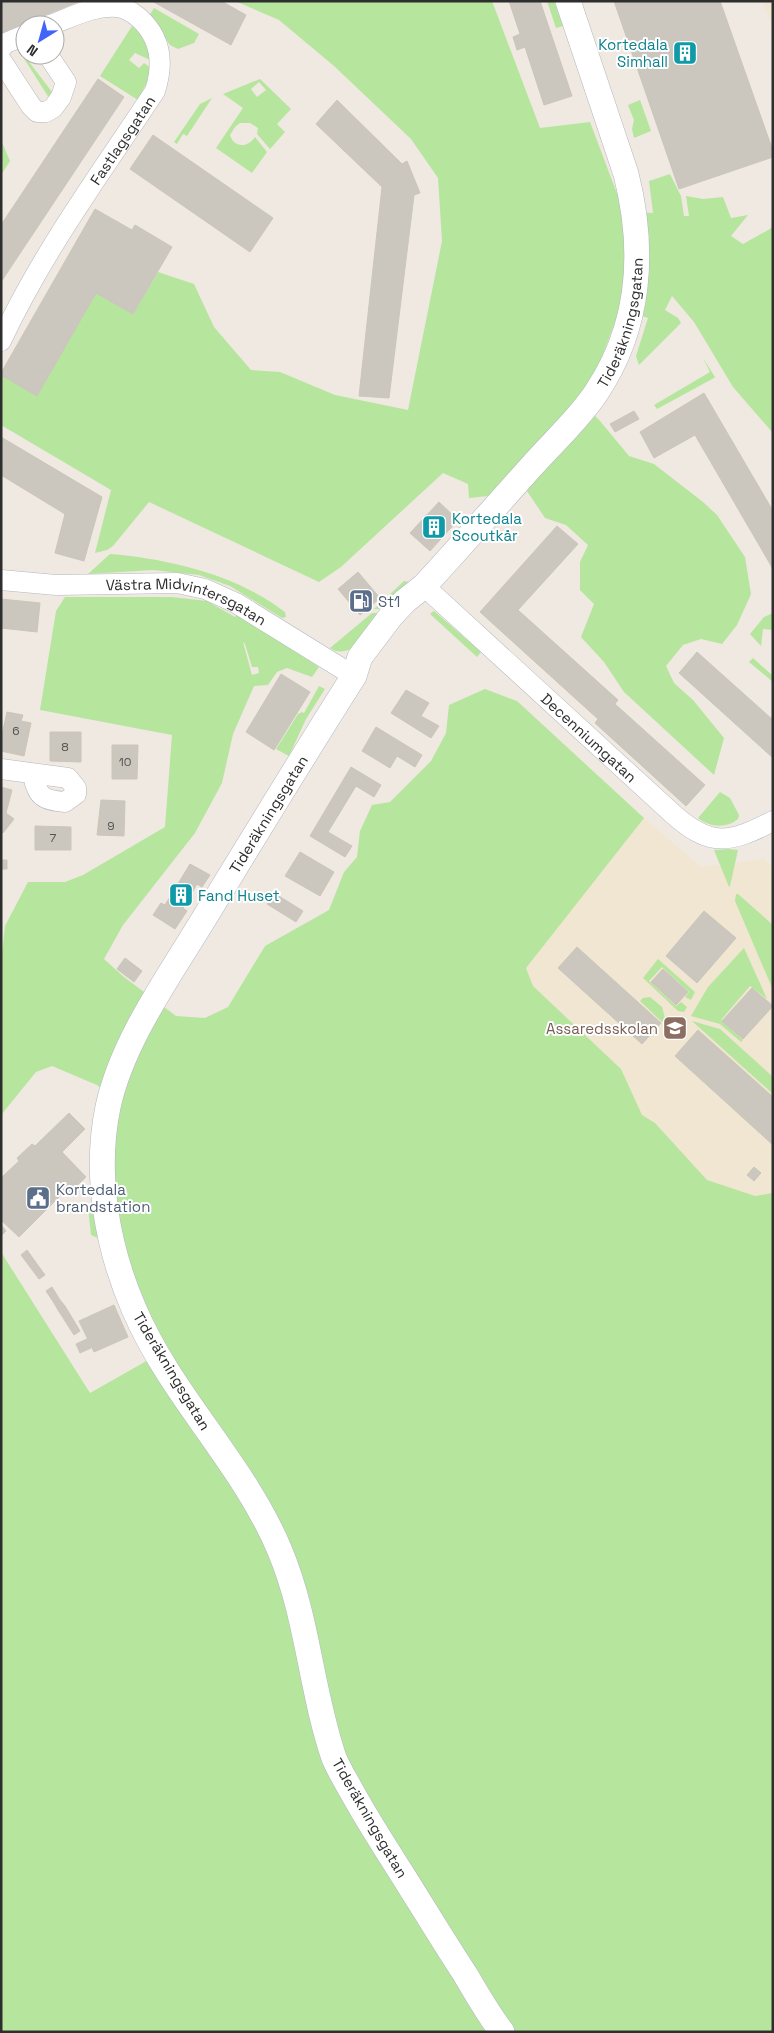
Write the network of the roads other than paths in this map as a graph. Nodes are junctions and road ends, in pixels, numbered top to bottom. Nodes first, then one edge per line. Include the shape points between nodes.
1 (568, 1) edge
2 (65, 20) edge
3 (15, 39) edge
4 (1, 48) edge
5 (1, 60) edge
6 (55, 65) edge
7 (1, 341) edge
8 (1, 580) edge
9 (424, 586) junction
10 (354, 676) junction
11 (1, 769) edge
12 (33, 775) dead end
13 (773, 821) edge
14 (502, 2032) edge

1 - 9 street, Tideräkningsgatan via 633,201 638,264 632,307 624,337 595,394
2 - 7 street, Fastlagsgatan via 98,8 117,7 132,12 147,26 158,45 161,58 158,81 155,91 44,259
3 - 4 street
5 - 6 street via 32,108 38,112 50,110 61,98 66,82
8 - 10 street, Västra Midvintersgatan via 56,585 177,583 205,589 236,603
9 - 10 street, Tideräkningsgatan via 391,616 360,657
9 - 13 street, Decenniumgatan via 693,830 709,837 734,838
10 - 14 street, Tideräkningsgatan via 141,1024 112,1091 103,1136 102,1169 108,1222 119,1270 135,1310 201,1422 246,1489 282,1554 304,1627 336,1763
11 - 12 street

